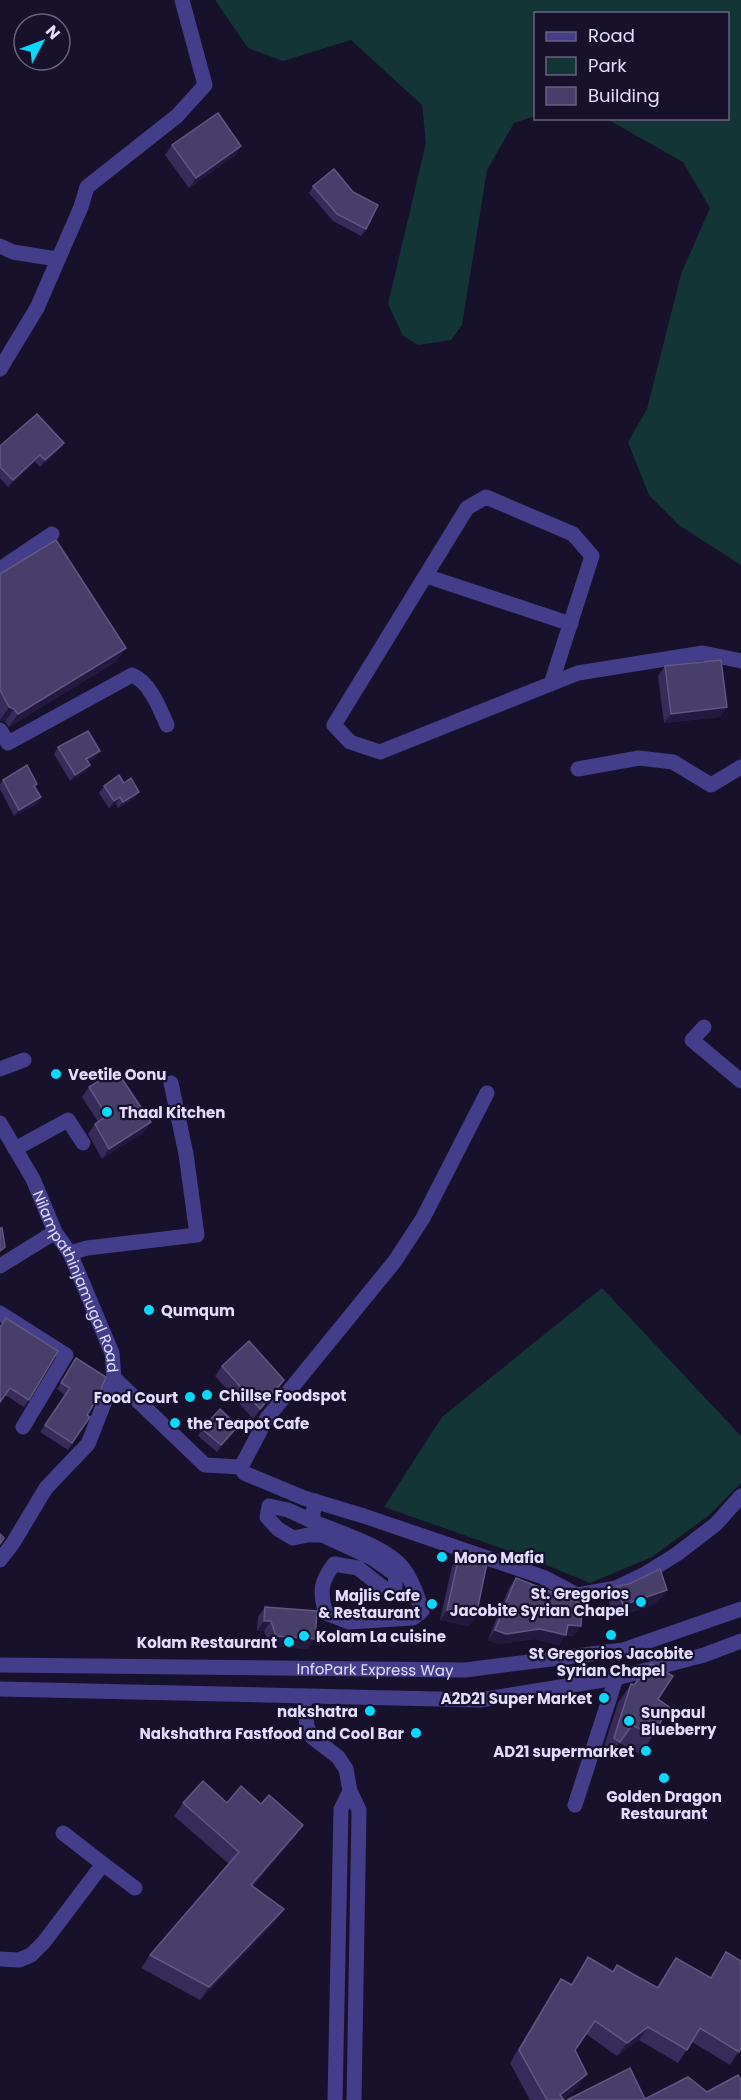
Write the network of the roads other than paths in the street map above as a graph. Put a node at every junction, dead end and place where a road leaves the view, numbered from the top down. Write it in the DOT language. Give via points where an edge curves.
graph roads {
  1 [pos="182,0"];
  2 [pos="0,246"];
  3 [pos="57,260"];
  4 [pos="0,369"];
  5 [pos="52,534"];
  6 [pos="0,568"];
  7 [pos="426,576"];
  8 [pos="571,624"];
  9 [pos="741,661"];
  10 [pos="551,684"];
  11 [pos="167,725"];
  12 [pos="0,730"];
  13 [pos="741,767"];
  14 [pos="578,769"];
  15 [pos="704,1027"];
  16 [pos="24,1060"];
  17 [pos="0,1068"];
  18 [pos="741,1081"];
  19 [pos="171,1083"];
  20 [pos="487,1093"];
  21 [pos="0,1123"];
  22 [pos="83,1143"];
  23 [pos="15,1149"];
  24 [pos="55,1232"];
  25 [pos="70,1253"];
  26 [pos="0,1266"];
  27 [pos="0,1313"];
  28 [pos="114,1378"];
  29 [pos="23,1427"];
  30 [pos="241,1467"];
  31 [pos="741,1496"];
  32 [pos="315,1501"];
  33 [pos="312,1521"];
  34 [pos="0,1560"];
  35 [pos="741,1609"];
  36 [pos="741,1641"];
  37 [pos="0,1665"];
  38 [pos="616,1678"];
  39 [pos="0,1689"];
  40 [pos="303,1696"];
  41 [pos="350,1791"];
  42 [pos="575,1805"];
  43 [pos="63,1833"];
  44 [pos="103,1864"];
  45 [pos="135,1888"];
  46 [pos="0,1959"];
  47 [pos="335,2100"];
  48 [pos="354,2100"];
  1 -- 3 [label="street" via="205,85 177,116 87,187"];
  2 -- 3 [label="street"];
  3 -- 4 [label="street" via="37,308"];
  5 -- 6 [label="street"];
  7 -- 8 [label="street"];
  7 -- 8 [label="street" via="467,508 486,497 573,534 592,556"];
  7 -- 10 [label="street" via="334,725 350,742 380,752"];
  8 -- 10 [label="street"];
  9 -- 10 [label="street" via="703,653 578,674"];
  11 -- 12 [label="street" via="139,677 132,675 8,743"];
  13 -- 14 [label="street" via="711,784 673,762 639,758"];
  15 -- 18 [label="street" via="692,1040"];
  16 -- 17 [label="street"];
  19 -- 25 [label="street" via="197,1235"];
  20 -- 30 [label="street" via="423,1218 395,1262 267,1418"];
  21 -- 23 [label="street, Nilampathinjamugal Road"];
  22 -- 23 [label="street" via="68,1120"];
  23 -- 24 [label="street, Nilampathinjamugal Road" via="33,1179"];
  24 -- 25 [label="street, Nilampathinjamugal Road"];
  24 -- 26 [label="street"];
  25 -- 28 [label="street, Nilampathinjamugal Road" via="112,1353"];
  27 -- 29 [label="street" via="66,1355"];
  28 -- 30 [label="street" via="205,1465"];
  28 -- 34 [label="street, Nilampathinjamugal Road" via="88,1444 46,1488"];
  30 -- 32 [label="street" via="243,1473"];
  31 -- 32 [label="street" via="716,1524 645,1574 615,1588 577,1595 543,1577"];
  32 -- 33 [label="street"];
  33 -- 33 [label="street" via="391,1557 403,1569 422,1611 413,1618 349,1622 327,1612 321,1596 326,1574 334,1564 358,1568 386,1590 395,1587 396,1575 372,1558 322,1535 293,1538 267,1517 269,1506"];
  35 -- 37 [label="street, InfoPark Express Way" via="623,1650 465,1670"];
  36 -- 38 [label="street, InfoPark Express Way"];
  38 -- 40 [label="street, InfoPark Express Way" via="480,1700"];
  38 -- 42 [label="street"];
  39 -- 40 [label="street, InfoPark Express Way"];
  40 -- 41 [label="street" via="312,1737 338,1757 346,1769"];
  41 -- 47 [label="street" via="341,1809"];
  41 -- 48 [label="street" via="360,1810"];
  43 -- 44 [label="street"];
  44 -- 45 [label="street"];
  44 -- 46 [label="street" via="31,1955 19,1960"];
}
